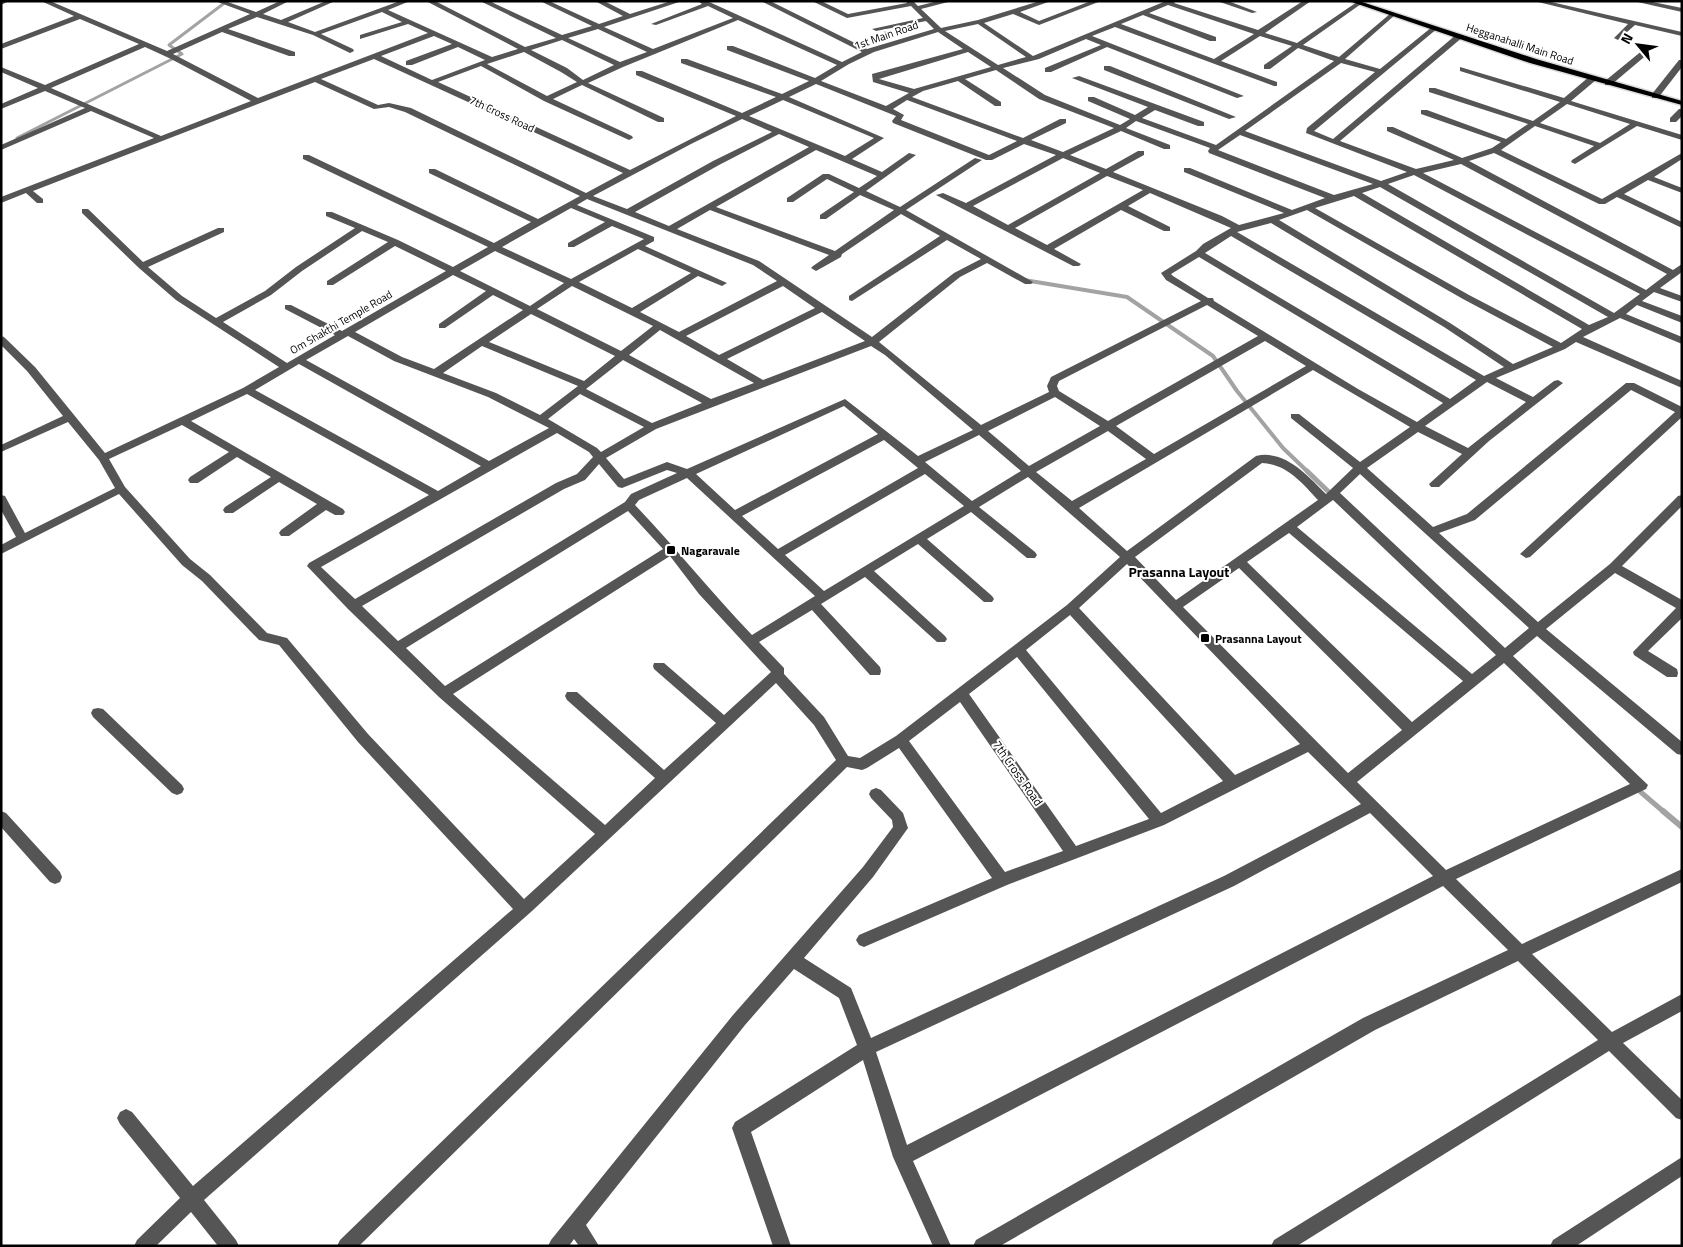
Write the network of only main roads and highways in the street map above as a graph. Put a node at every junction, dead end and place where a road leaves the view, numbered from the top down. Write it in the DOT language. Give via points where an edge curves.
graph roads {
  1 [pos="1355,2"];
  2 [pos="1682,103"];
  1 -- 2 [label="main road, Hegganahalli Main Road" via="1533,61"];
}
